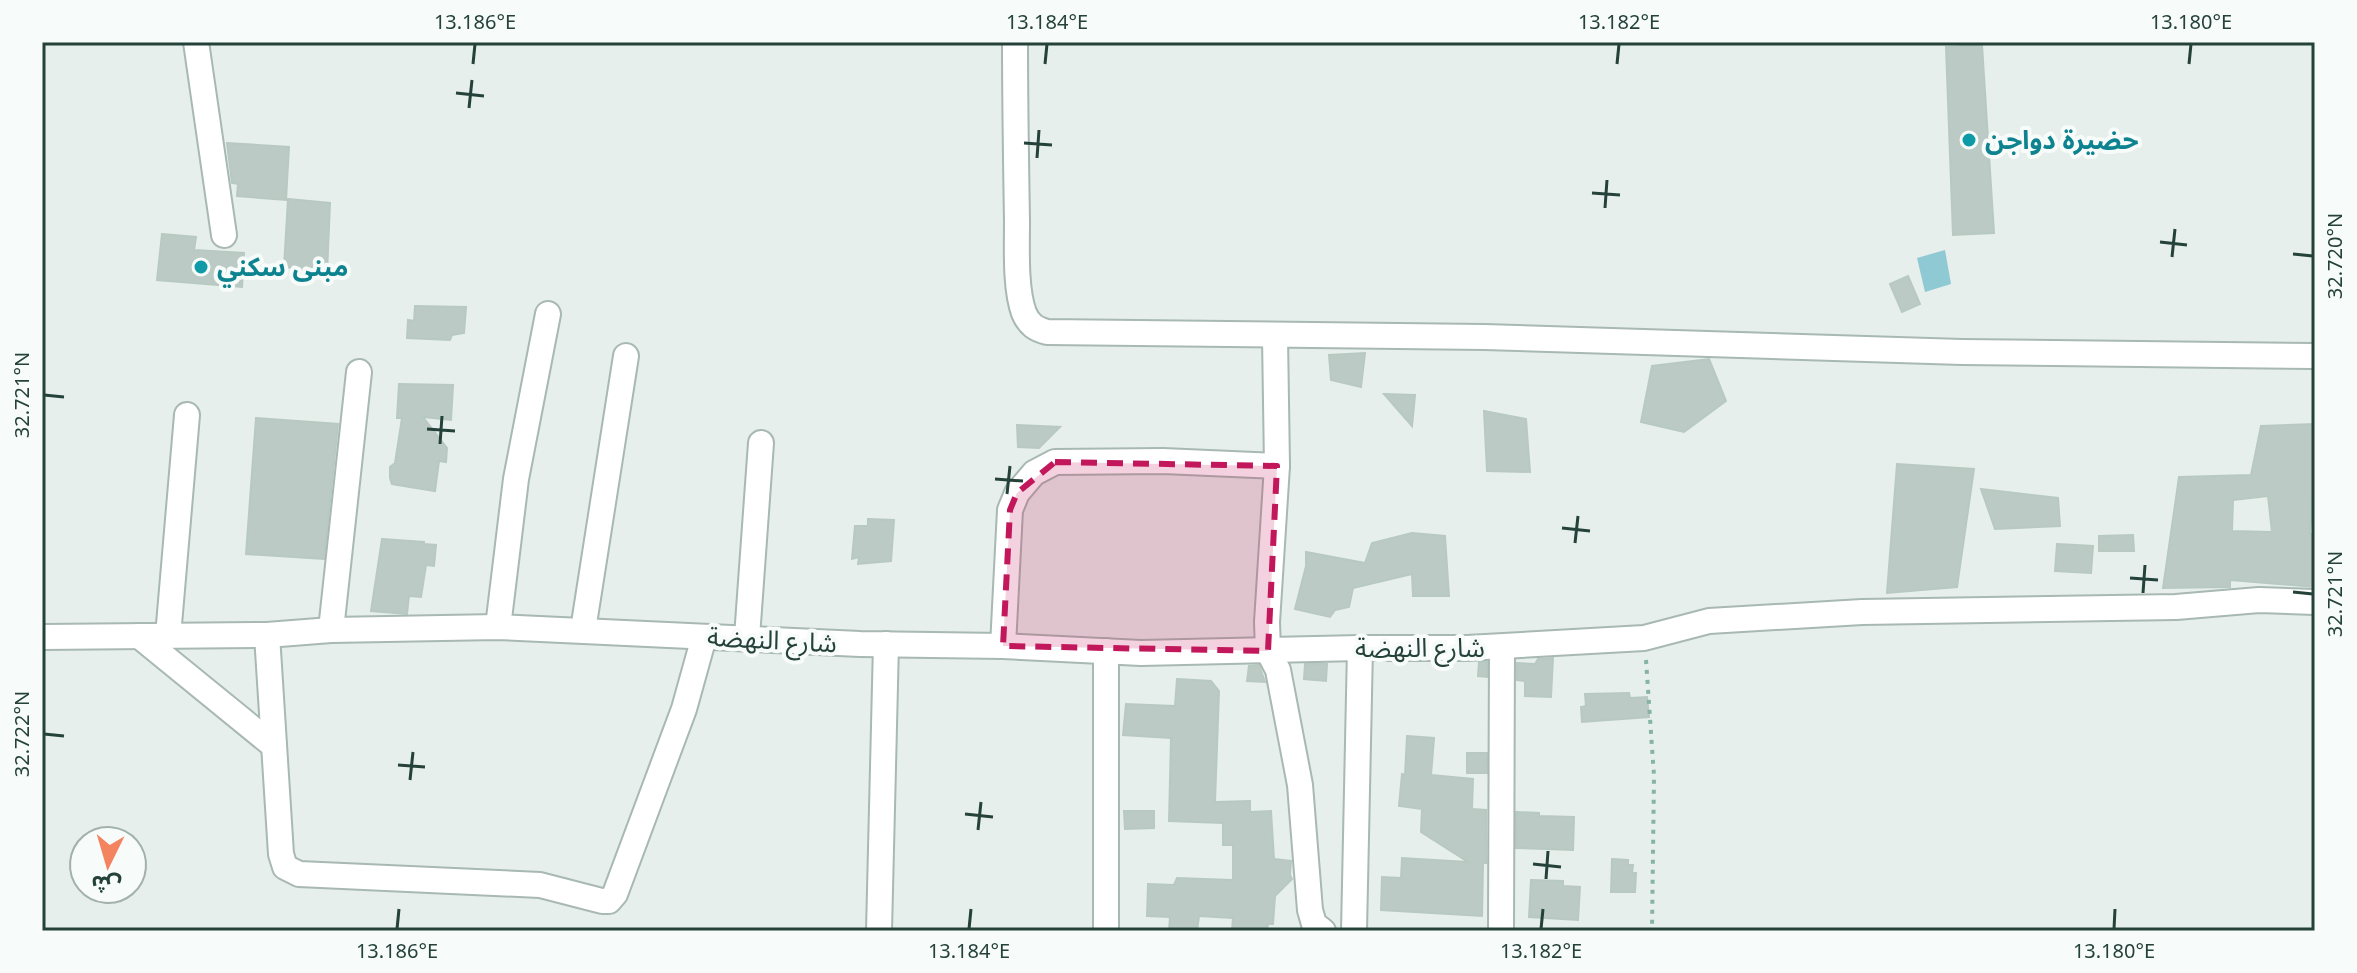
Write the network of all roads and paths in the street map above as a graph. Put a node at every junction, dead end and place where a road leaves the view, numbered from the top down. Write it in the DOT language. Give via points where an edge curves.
graph roads {
  1 [pos="196,42"];
  2 [pos="1015,42"];
  3 [pos="224,235"];
  4 [pos="548,314"];
  5 [pos="1275,337"];
  6 [pos="626,356"];
  7 [pos="2315,356"];
  8 [pos="359,372"];
  9 [pos="187,415"];
  10 [pos="761,443"];
  11 [pos="1277,466"];
  12 [pos="2315,602"];
  13 [pos="498,627"];
  14 [pos="331,630"];
  15 [pos="583,630"];
  16 [pos="267,635"];
  17 [pos="139,636"];
  18 [pos="168,636"];
  19 [pos="42,637"];
  20 [pos="704,637"];
  21 [pos="747,637"];
  22 [pos="1644,638"];
  23 [pos="886,644"];
  24 [pos="1003,646"];
  25 [pos="1502,647"];
  26 [pos="1360,648"];
  27 [pos="1106,651"];
  28 [pos="1268,651"];
  29 [pos="274,746"];
  30 [pos="1501,928"];
  31 [pos="879,931"];
  32 [pos="1106,931"];
  33 [pos="1323,931"];
  34 [pos="1354,931"];
  35 [pos="1652,931"];
  1 -- 3 [label="street"];
  2 -- 5 [label="street" via="1017,261 1029,323 1062,334"];
  4 -- 13 [label="street" via="516,479"];
  5 -- 7 [label="street"];
  5 -- 11 [label="street"];
  6 -- 15 [label="street"];
  8 -- 14 [label="street"];
  9 -- 18 [label="street"];
  10 -- 21 [label="street"];
  11 -- 24 [label="street" via="1055,462 1034,473 1010,510"];
  11 -- 28 [label="street"];
  12 -- 22 [label="street, شارع النهضة" via="1862,612 1709,621"];
  13 -- 14 [label="street, شارع النهضة"];
  13 -- 15 [label="street, شارع النهضة"];
  14 -- 16 [label="street, شارع النهضة"];
  15 -- 20 [label="street, شارع النهضة"];
  16 -- 18 [label="street, شارع النهضة"];
  16 -- 29 [label="street"];
  17 -- 18 [label="street, شارع النهضة"];
  17 -- 19 [label="street, شارع النهضة"];
  17 -- 29 [label="street"];
  20 -- 21 [label="street, شارع النهضة"];
  20 -- 29 [label="street" via="684,709 609,901 540,885 299,874 285,867 281,854"];
  21 -- 23 [label="street, شارع النهضة"];
  22 -- 25 [label="street, شارع النهضة"];
  22 -- 35 [label="path" via="1654,776"];
  23 -- 24 [label="street, شارع النهضة"];
  23 -- 31 [label="street"];
  24 -- 27 [label="street, شارع النهضة"];
  25 -- 26 [label="street, شارع النهضة"];
  25 -- 30 [label="street"];
  26 -- 28 [label="street, شارع النهضة"];
  26 -- 34 [label="street"];
  27 -- 28 [label="street, شارع النهضة"];
  27 -- 32 [label="street"];
  28 -- 33 [label="street" via="1278,670 1300,785 1310,910"];
}
